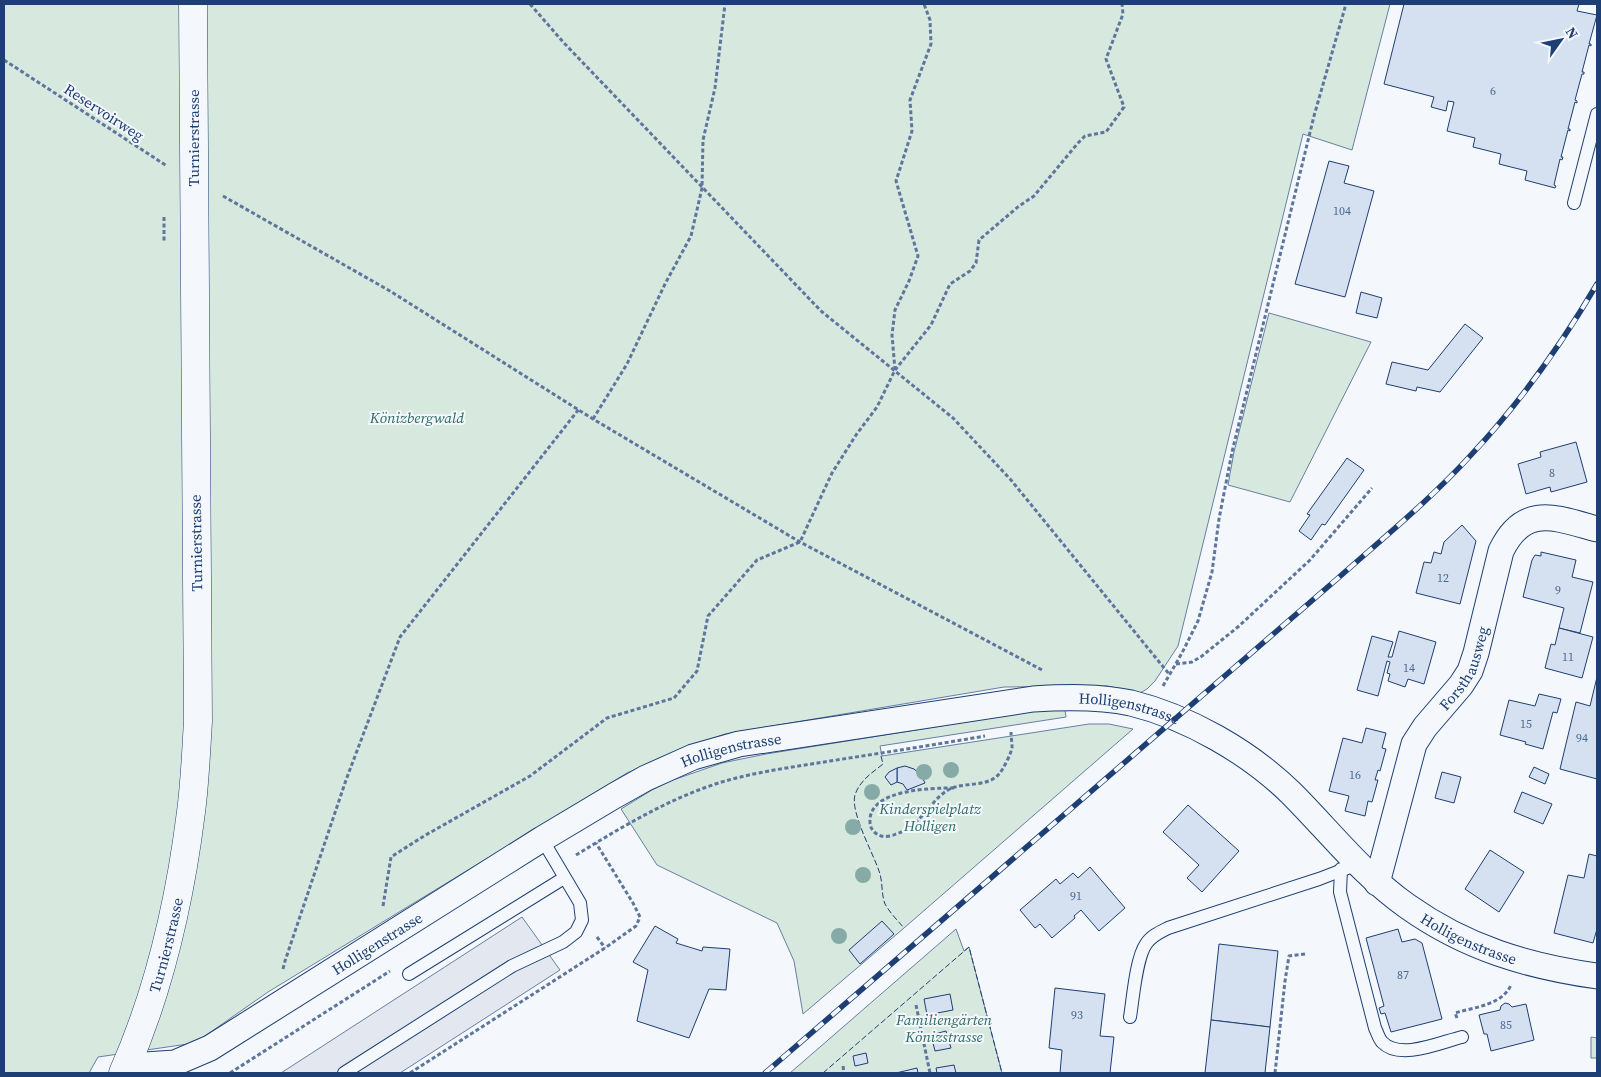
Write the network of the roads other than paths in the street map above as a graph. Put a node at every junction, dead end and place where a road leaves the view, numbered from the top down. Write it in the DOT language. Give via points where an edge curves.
graph roads {
  1 [pos="193,4"];
  2 [pos="1597,114"];
  3 [pos="1574,203"];
  4 [pos="1597,529"];
  5 [pos="542,839"];
  6 [pos="1350,867"];
  7 [pos="564,878"];
  8 [pos="1377,883"];
  9 [pos="409,974"];
  10 [pos="1597,976"];
  11 [pos="1130,1017"];
  12 [pos="1462,1037"];
  13 [pos="126,1067"];
  14 [pos="344,1073"];
  1 -- 13 [label="main road, Turnierstrasse" via="198,721 189,826 177,900 154,990"];
  2 -- 3 [label="lane"];
  4 -- 8 [label="street, Forsthausweg" via="1542,517 1517,528 1506,541 1470,671 1414,744"];
  5 -- 6 [label="street, Holligenstrasse" via="646,778 717,750 1004,703 1075,697 1130,703 1151,709 1176,718 1243,753 1290,792"];
  5 -- 7 [label="lane"];
  5 -- 13 [label="street, Holligenstrasse" via="210,1048 175,1064"];
  6 -- 8 [label="street, Holligenstrasse"];
  6 -- 11 [label="lane" via="1156,934 1146,943 1140,956"];
  6 -- 12 [label="lane" via="1340,892 1375,1028 1382,1043 1397,1051 1416,1050"];
  7 -- 9 [label="lane"];
  7 -- 14 [label="lane" via="580,903 582,920 576,932 563,942 512,966"];
  8 -- 10 [label="street, Holligenstrasse" via="1408,907 1465,940 1504,956 1544,967"];
}
